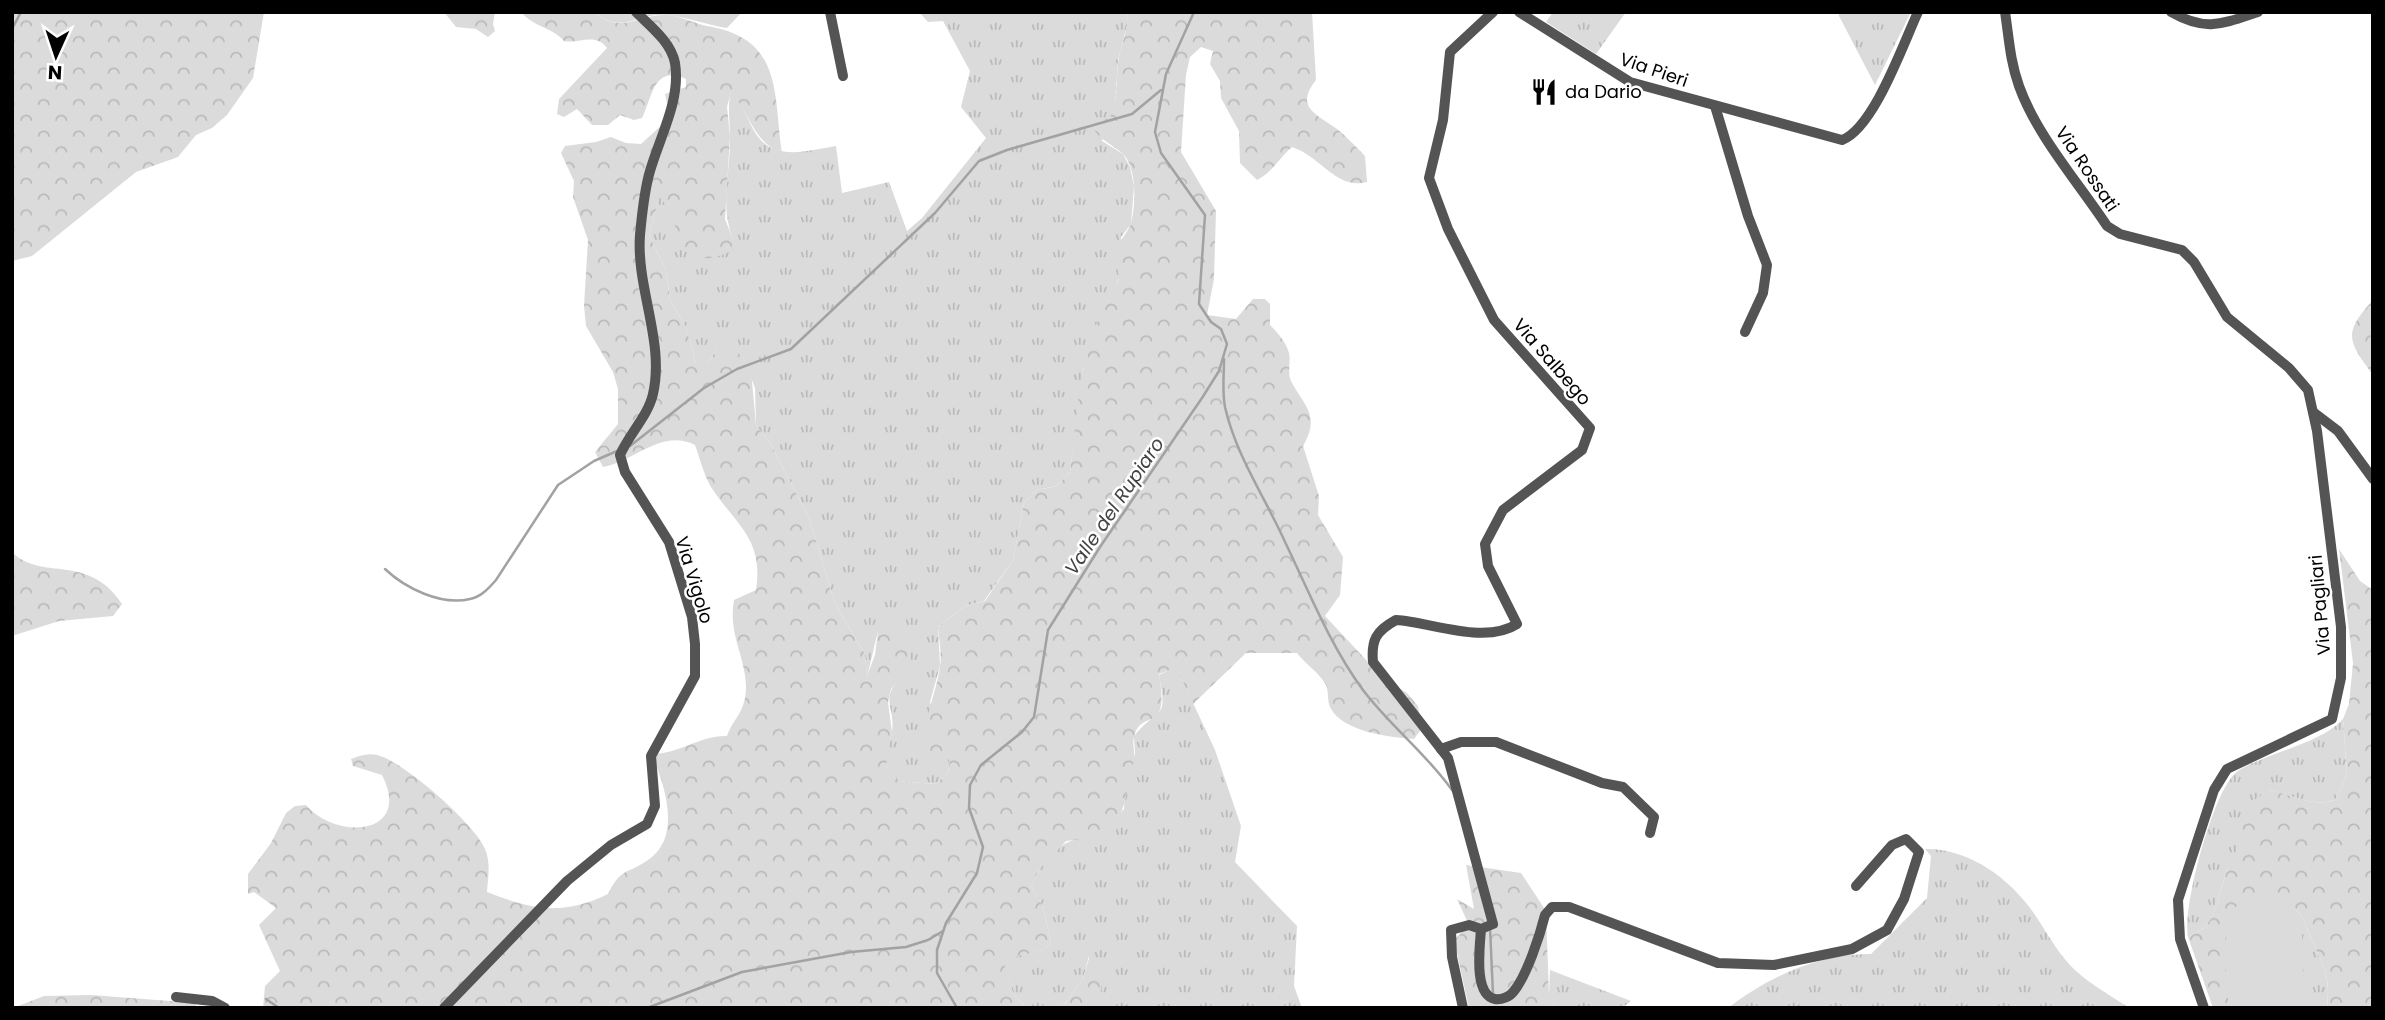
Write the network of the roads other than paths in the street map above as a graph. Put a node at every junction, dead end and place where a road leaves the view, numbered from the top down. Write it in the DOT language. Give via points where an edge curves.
graph roads {
  1 [pos="636,12"];
  2 [pos="831,12"];
  3 [pos="1493,12"];
  4 [pos="1519,12"];
  5 [pos="1540,12"];
  6 [pos="1918,12"];
  7 [pos="2005,12"];
  8 [pos="2171,12"];
  9 [pos="2258,12"];
  10 [pos="1533,22"];
  11 [pos="843,76"];
  12 [pos="1715,106"];
  13 [pos="1745,332"];
  14 [pos="2312,412"];
  15 [pos="2373,479"];
  16 [pos="1441,749"];
  17 [pos="1650,834"];
  18 [pos="1856,886"];
  19 [pos="1482,929"];
  20 [pos="176,998"];
  21 [pos="225,1008"];
  22 [pos="444,1008"];
  23 [pos="1462,1008"];
  24 [pos="2204,1008"];
  1 -- 22 [label="street, Via Vigolo" via="670,49 675,86 650,172 640,238 654,345 654,386 642,419 620,455 625,472 669,542 692,617 695,676 651,756 655,806 648,824 611,845 567,881"];
  2 -- 11 [label="street"];
  3 -- 16 [label="street, Via Salbego" via="1450,52 1443,120 1429,178 1448,229 1494,320 1590,428 1582,450 1503,510 1485,544 1488,566 1517,624 1482,632 1396,620 1374,637 1373,662"];
  4 -- 10 [label="street, Via Pieri"];
  5 -- 10 [label="street"];
  6 -- 12 [label="street, Via Pieri" via="1868,117 1854,135 1842,140 1816,135"];
  7 -- 14 [label="street, Via Rossati" via="2009,53 2020,88 2107,226 2120,234 2182,250 2227,317 2289,368 2308,390"];
  8 -- 9 [label="street" via="2203,26"];
  10 -- 12 [label="street, Via Pieri" via="1630,82"];
  12 -- 13 [label="street" via="1767,265 1763,293"];
  14 -- 15 [label="street" via="2337,431"];
  14 -- 24 [label="street, Via Pagliari" via="2342,626 2339,700 2332,719 2227,769 2214,790 2178,900 2180,939"];
  16 -- 17 [label="street" via="1461,742 1496,742 1623,787 1654,817"];
  16 -- 19 [label="street, Via Salbego" via="1466,814 1493,924"];
  18 -- 19 [label="street" via="1892,845 1906,839 1919,852 1904,900 1887,930 1853,949 1774,965 1718,963 1569,907 1552,906 1514,992 1496,999 1483,991 1479,966"];
  19 -- 23 [label="street, Via Salbego" via="1469,925 1451,930"];
  20 -- 21 [label="street" via="212,1001"];
}
